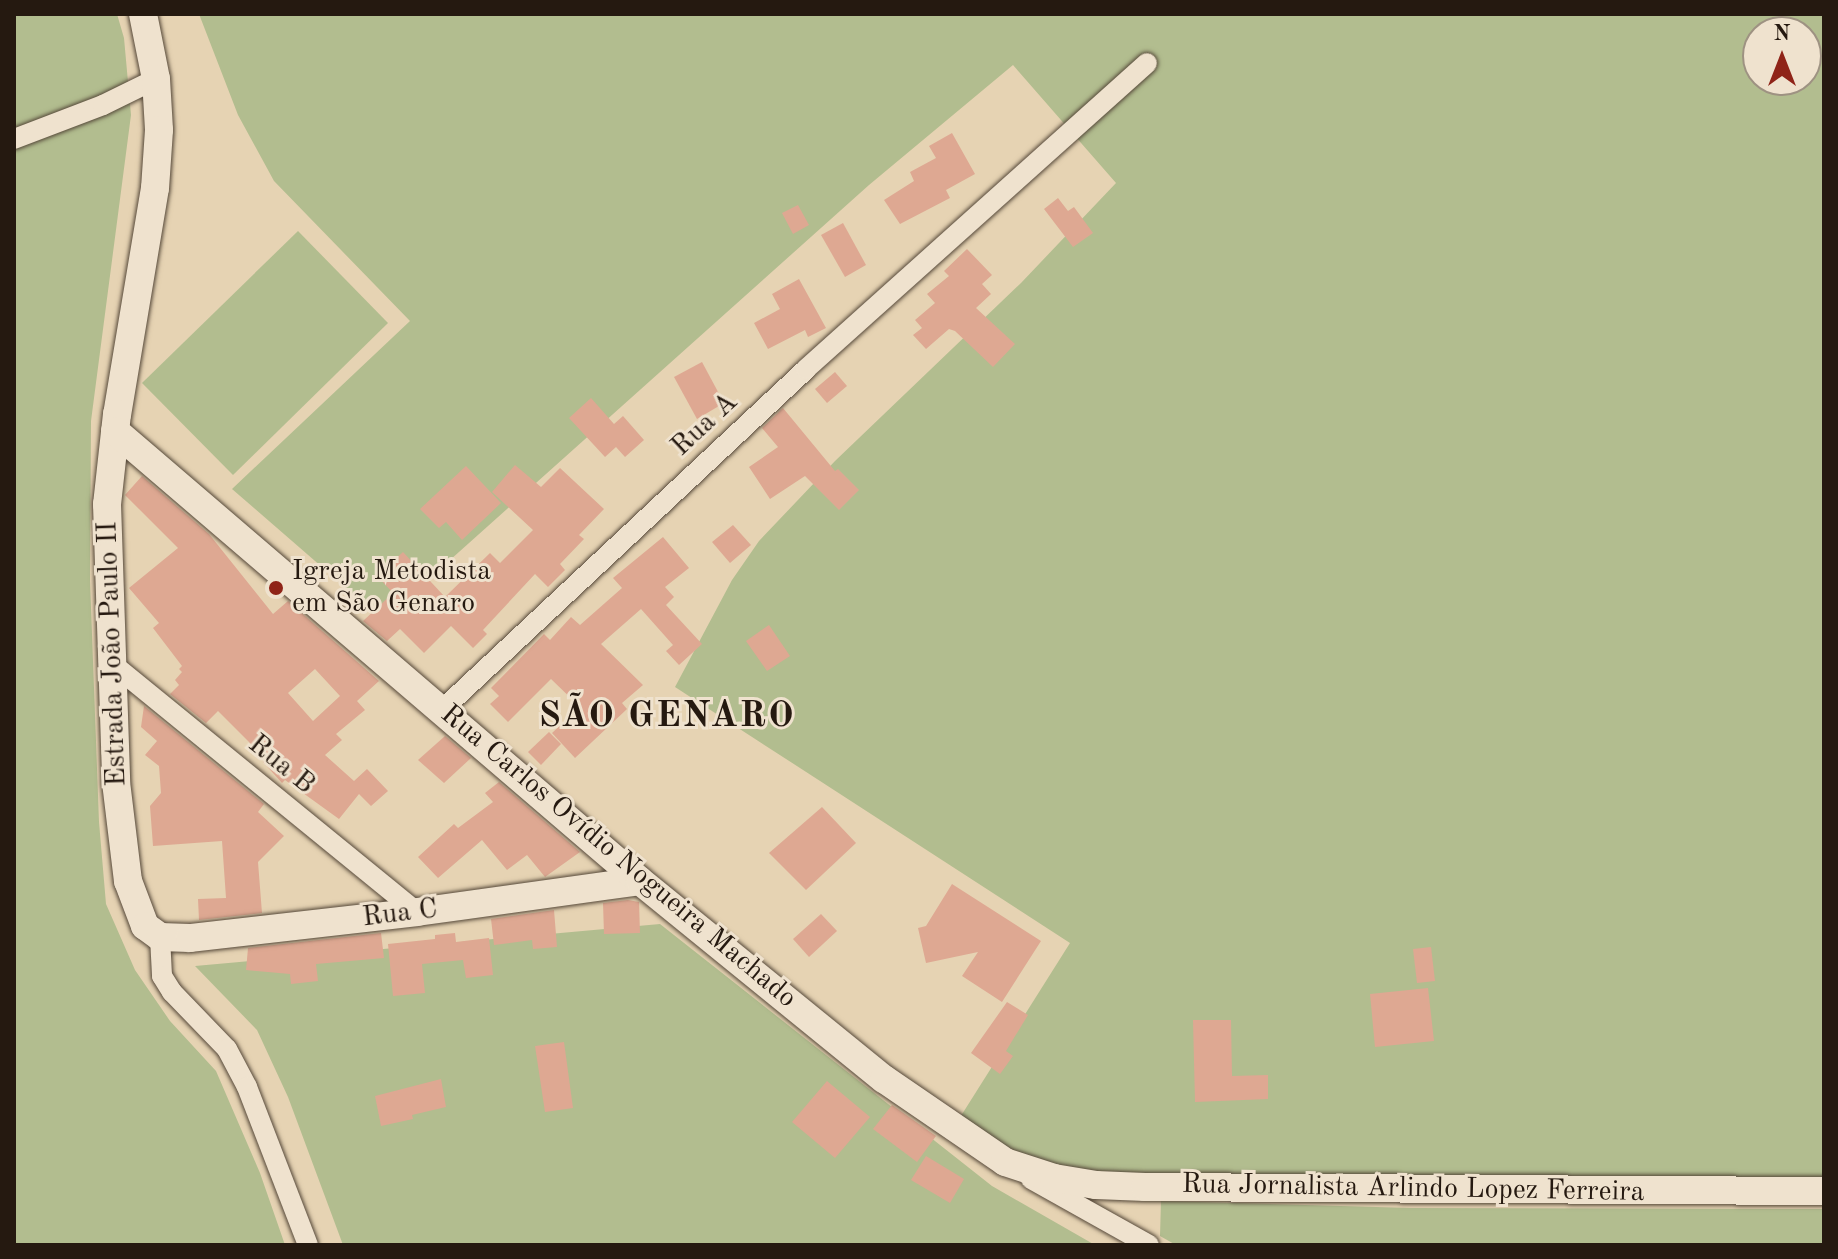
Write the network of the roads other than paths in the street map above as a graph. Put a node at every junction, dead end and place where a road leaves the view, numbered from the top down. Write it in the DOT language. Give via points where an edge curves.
graph roads {
  1 [pos="143,14"];
  2 [pos="1147,63"];
  3 [pos="156,79"];
  4 [pos="14,139"];
  5 [pos="115,431"];
  6 [pos="109,661"];
  7 [pos="443,709"];
  8 [pos="640,881"];
  9 [pos="417,912"];
  10 [pos="160,937"];
  11 [pos="1005,1162"];
  12 [pos="1824,1191"];
  13 [pos="308,1245"];
  14 [pos="1149,1245"];
  1 -- 3 [label="street, Estrada João Paulo II"];
  2 -- 7 [label="street, Rua A" via="806,369"];
  3 -- 4 [label="street"];
  3 -- 5 [label="street, Estrada João Paulo II" via="155,188"];
  5 -- 6 [label="street, Estrada João Paulo II" via="107,504"];
  5 -- 7 [label="street, Rua Carlos Ovídio Nogueira Machado"];
  6 -- 9 [label="street, Rua B"];
  6 -- 10 [label="street, Estrada João Paulo II" via="128,881 145,926"];
  7 -- 8 [label="street, Rua Carlos Ovídio Nogueira Machado"];
  8 -- 9 [label="street, Rua C"];
  8 -- 11 [label="street, Rua Carlos Ovídio Nogueira Machado" via="884,1079"];
  9 -- 10 [label="street, Rua C"];
  10 -- 13 [label="street" via="162,976 227,1049"];
  11 -- 12 [label="street, Rua Jornalista Arlindo Lopez Ferreira" via="1054,1178 1121,1186"];
  11 -- 14 [label="street, Rua Carlos Ovídio Nogueira Machado"];
}
